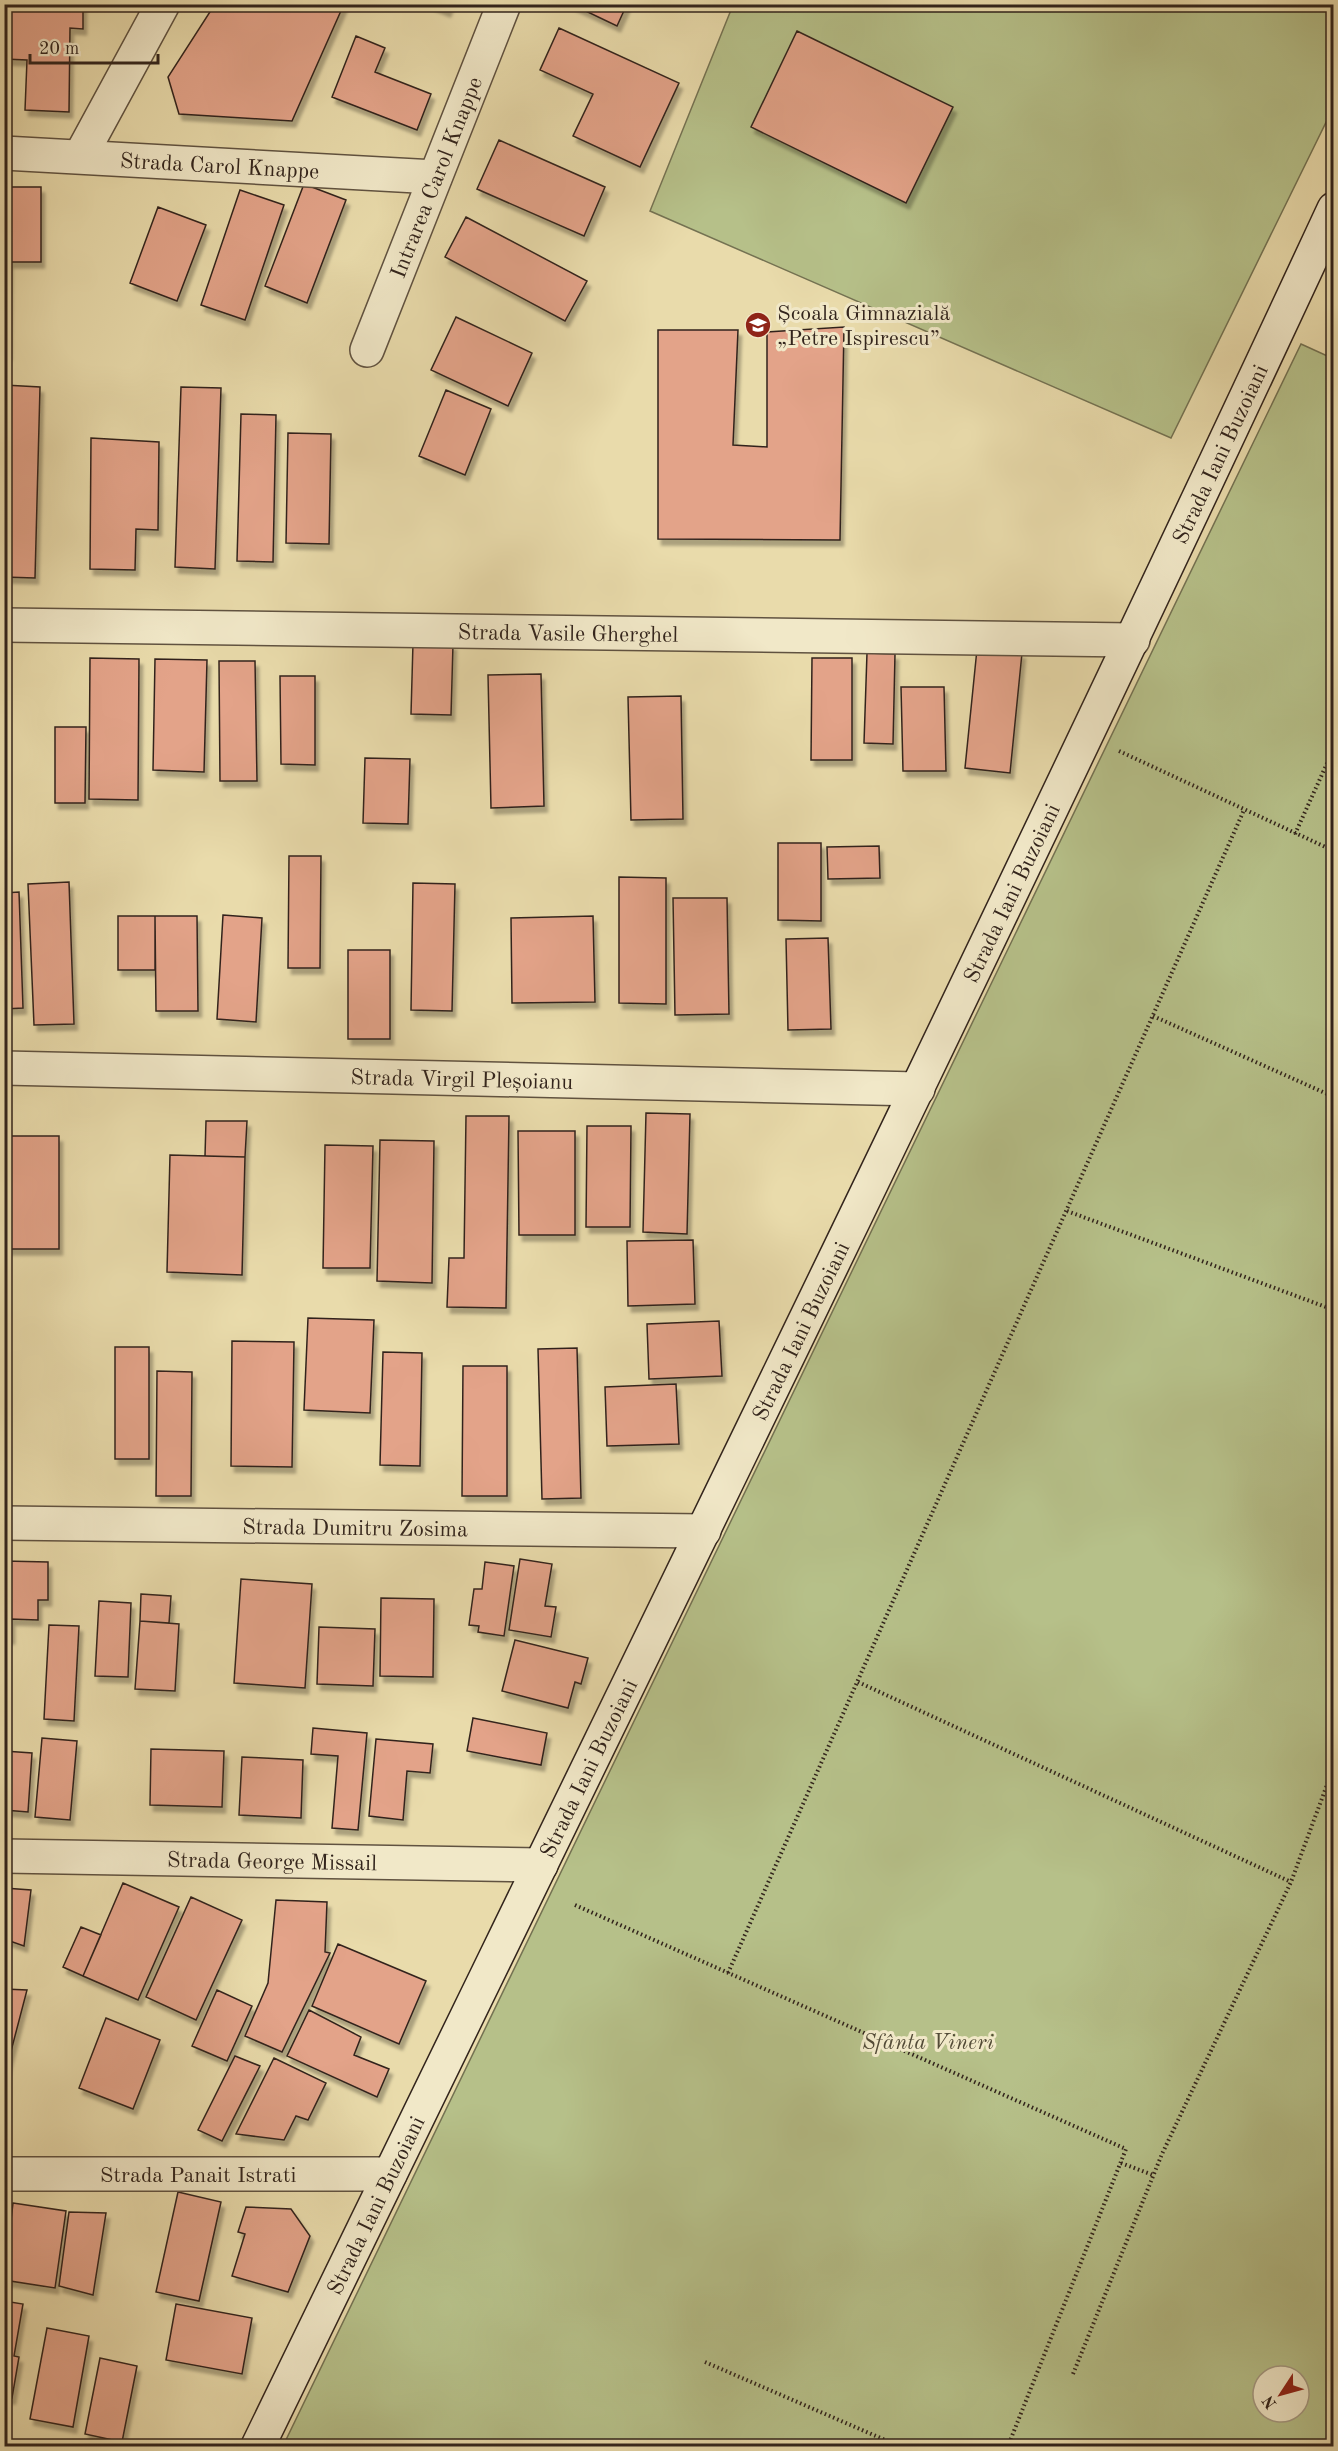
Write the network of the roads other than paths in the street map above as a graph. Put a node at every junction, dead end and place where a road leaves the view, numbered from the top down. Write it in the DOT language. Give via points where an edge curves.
graph roads {
  1 [pos="163,4"];
  2 [pos="504,4"];
  3 [pos="4,153"];
  4 [pos="81,156"];
  5 [pos="435,177"];
  6 [pos="1334,209"];
  7 [pos="367,350"];
  8 [pos="4,625"];
  9 [pos="1133,640"];
  10 [pos="4,1068"];
  11 [pos="918,1089"];
  12 [pos="4,1523"];
  13 [pos="704,1531"];
  14 [pos="4,1856"];
  15 [pos="541,1865"];
  16 [pos="4,2174"];
  17 [pos="390,2174"];
  18 [pos="258,2446"];
  1 -- 4 [label="street"];
  2 -- 5 [label="street, Intrarea Carol Knappe"];
  3 -- 4 [label="street, Strada Carol Knappe"];
  4 -- 5 [label="street, Strada Carol Knappe"];
  5 -- 7 [label="street, Intrarea Carol Knappe"];
  6 -- 9 [label="street, Strada Iani Buzoiani"];
  8 -- 9 [label="street, Strada Vasile Gherghel"];
  9 -- 11 [label="street, Strada Iani Buzoiani"];
  10 -- 11 [label="street, Strada Virgil Pleșoianu"];
  11 -- 13 [label="street, Strada Iani Buzoiani"];
  12 -- 13 [label="street, Strada Dumitru Zosima"];
  13 -- 15 [label="street, Strada Iani Buzoiani"];
  14 -- 15 [label="street, Strada George Missail"];
  15 -- 17 [label="street, Strada Iani Buzoiani"];
  16 -- 17 [label="street, Strada Panait Istrati"];
  17 -- 18 [label="street, Strada Iani Buzoiani"];
}
